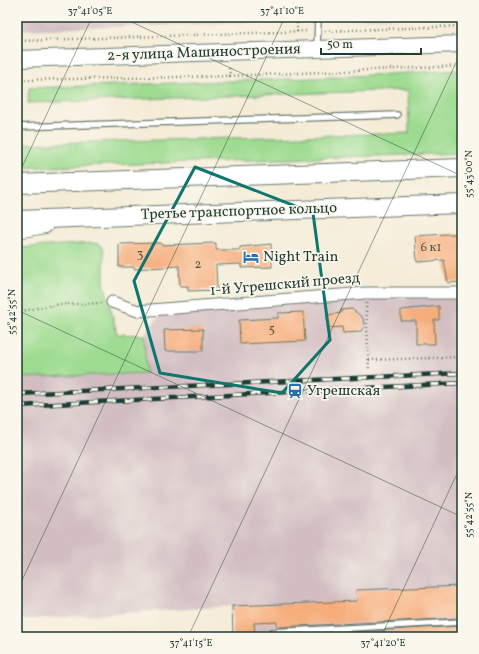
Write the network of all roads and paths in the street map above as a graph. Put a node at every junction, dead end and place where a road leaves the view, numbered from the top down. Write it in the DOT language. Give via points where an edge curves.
graph roads {
  1 [pos="297,17"];
  2 [pos="318,17"];
  3 [pos="462,26"];
  4 [pos="318,31"];
  5 [pos="297,32"];
  6 [pos="17,41"];
  7 [pos="462,44"];
  8 [pos="317,49"];
  9 [pos="17,59"];
  10 [pos="462,66"];
  11 [pos="17,80"];
  12 [pos="397,115"];
  13 [pos="17,127"];
  14 [pos="462,168"];
  15 [pos="17,183"];
  16 [pos="462,204"];
  17 [pos="104,216"];
  18 [pos="17,220"];
  19 [pos="17,230"];
  20 [pos="462,293"];
  21 [pos="112,302"];
  22 [pos="366,309"];
  23 [pos="17,312"];
  24 [pos="462,357"];
  25 [pos="369,360"];
  26 [pos="369,371"];
  27 [pos="462,622"];
  28 [pos="273,637"];
  1 -- 5 [label="path"];
  2 -- 4 [label="lane"];
  3 -- 4 [label="path"];
  4 -- 5 [label="path"];
  4 -- 8 [label="lane"];
  5 -- 6 [label="path"];
  7 -- 8 [label="main road, 2-я улица Машиностроения"];
  8 -- 9 [label="main road, 2-я улица Машиностроения"];
  10 -- 11 [label="path"];
  12 -- 13 [label="lane"];
  14 -- 15 [label="main road"];
  16 -- 17 [label="main road, Третье транспортное кольцо"];
  17 -- 18 [label="main road, Третье транспортное кольцо"];
  17 -- 19 [label="main road"];
  20 -- 21 [label="street, 1-й Угрешский проезд" via="365,293 138,311"];
  21 -- 23 [label="path" via="54,305"];
  22 -- 25 [label="path"];
  24 -- 25 [label="path"];
  25 -- 26 [label="path"];
  27 -- 28 [label="lane" via="272,632"];
}
